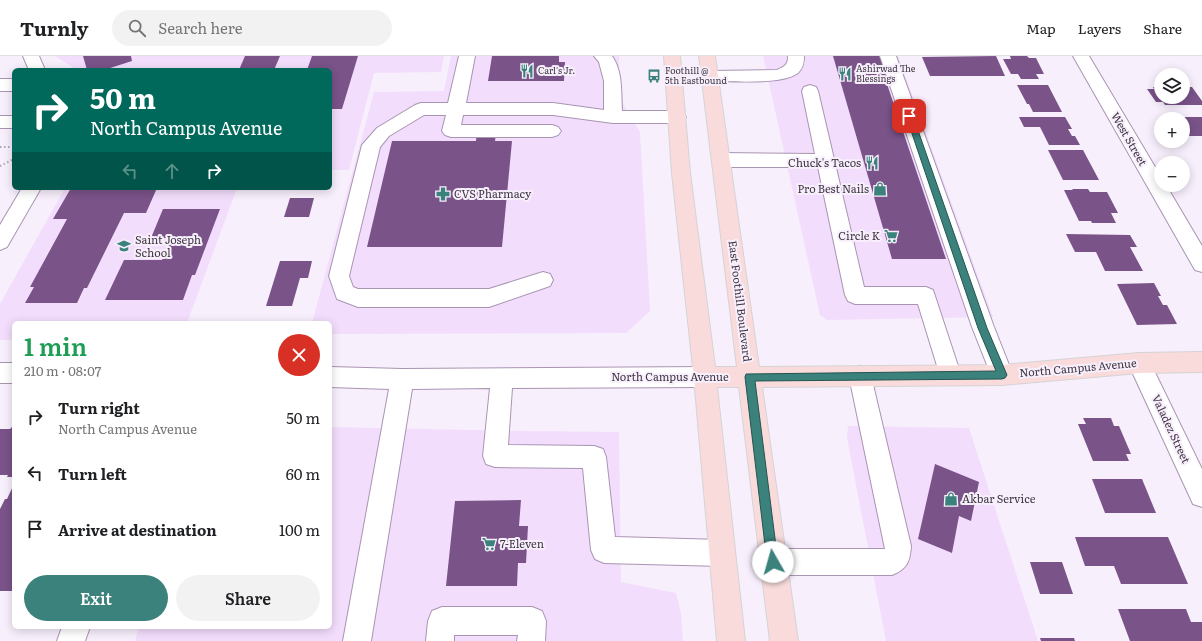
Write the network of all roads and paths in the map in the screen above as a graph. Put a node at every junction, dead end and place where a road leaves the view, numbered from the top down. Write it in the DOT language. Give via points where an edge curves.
graph roads {
  1 [pos="31,56"];
  2 [pos="467,56"];
  3 [pos="602,56"];
  4 [pos="672,56"];
  5 [pos="708,56"];
  6 [pos="796,56"];
  7 [pos="888,56"];
  8 [pos="1081,56"];
  9 [pos="36,68"];
  10 [pos="710,76"];
  11 [pos="0,85"];
  12 [pos="12,85"];
  13 [pos="810,91"];
  14 [pos="455,109"];
  15 [pos="613,117"];
  16 [pos="677,117"];
  17 [pos="0,122"];
  18 [pos="12,122"];
  19 [pos="552,131"];
  20 [pos="0,147"];
  21 [pos="12,147"];
  22 [pos="12,160"];
  23 [pos="722,160"];
  24 [pos="826,161"];
  25 [pos="0,166"];
  26 [pos="31,190"];
  27 [pos="0,242"];
  28 [pos="1202,264"];
  29 [pos="543,280"];
  30 [pos="1202,362"];
  31 [pos="1139,363"];
  32 [pos="0,373"];
  33 [pos="12,373"];
  34 [pos="950,375"];
  35 [pos="1002,375"];
  36 [pos="705,376"];
  37 [pos="860,376"];
  38 [pos="332,377"];
  39 [pos="750,377"];
  40 [pos="502,378"];
  41 [pos="402,379"];
  42 [pos="1202,495"];
  43 [pos="722,553"];
  44 [pos="773,562"];
  45 [pos="75,629"];
  46 [pos="71,641"];
  47 [pos="357,641"];
  48 [pos="440,641"];
  49 [pos="531,641"];
  50 [pos="731,641"];
  51 [pos="784,641"];
  1 -- 9 [label="street"];
  2 -- 14 [label="street"];
  3 -- 15 [label="street" via="607,60 612,81"];
  4 -- 16 [label="main road"];
  5 -- 10 [label="main road, East Foothill Boulevard"];
  6 -- 10 [label="street" via="796,64 792,69 779,75"];
  7 -- 35 [label="street" via="983,328"];
  8 -- 28 [label="street, West Street"];
  10 -- 23 [label="main road, East Foothill Boulevard"];
  11 -- 12 [label="street"];
  13 -- 24 [label="street"];
  14 -- 15 [label="street" via="553,110"];
  14 -- 19 [label="street" via="451,131"];
  14 -- 29 [label="street" via="421,109 383,132 371,145 339,276 344,293 358,298 489,298"];
  15 -- 16 [label="street"];
  16 -- 36 [label="main road"];
  17 -- 18 [label="street"];
  20 -- 21 [label="path"];
  22 -- 25 [label="path"];
  23 -- 24 [label="street"];
  23 -- 39 [label="main road, East Foothill Boulevard"];
  24 -- 34 [label="street" via="855,295 926,296"];
  26 -- 27 [label="street"];
  30 -- 31 [label="main road, North Campus Avenue"];
  31 -- 35 [label="main road, North Campus Avenue"];
  31 -- 42 [label="street, Valadez Street"];
  32 -- 33 [label="street"];
  34 -- 35 [label="main road, North Campus Avenue"];
  34 -- 37 [label="main road, North Campus Avenue"];
  36 -- 39 [label="main road, North Campus Avenue"];
  36 -- 40 [label="street, North Campus Avenue"];
  36 -- 43 [label="main road"];
  37 -- 39 [label="main road, North Campus Avenue"];
  37 -- 44 [label="street" via="898,546 898,556 892,562"];
  38 -- 41 [label="street, North Campus Avenue"];
  39 -- 44 [label="main road, East Foothill Boulevard"];
  40 -- 41 [label="street, North Campus Avenue"];
  40 -- 43 [label="street" via="495,456 594,457 604,550"];
  41 -- 47 [label="street"];
  43 -- 50 [label="main road"];
  44 -- 51 [label="main road, East Foothill Boulevard"];
  45 -- 46 [label="street"];
  48 -- 49 [label="street" via="442,621 532,621"];
}
